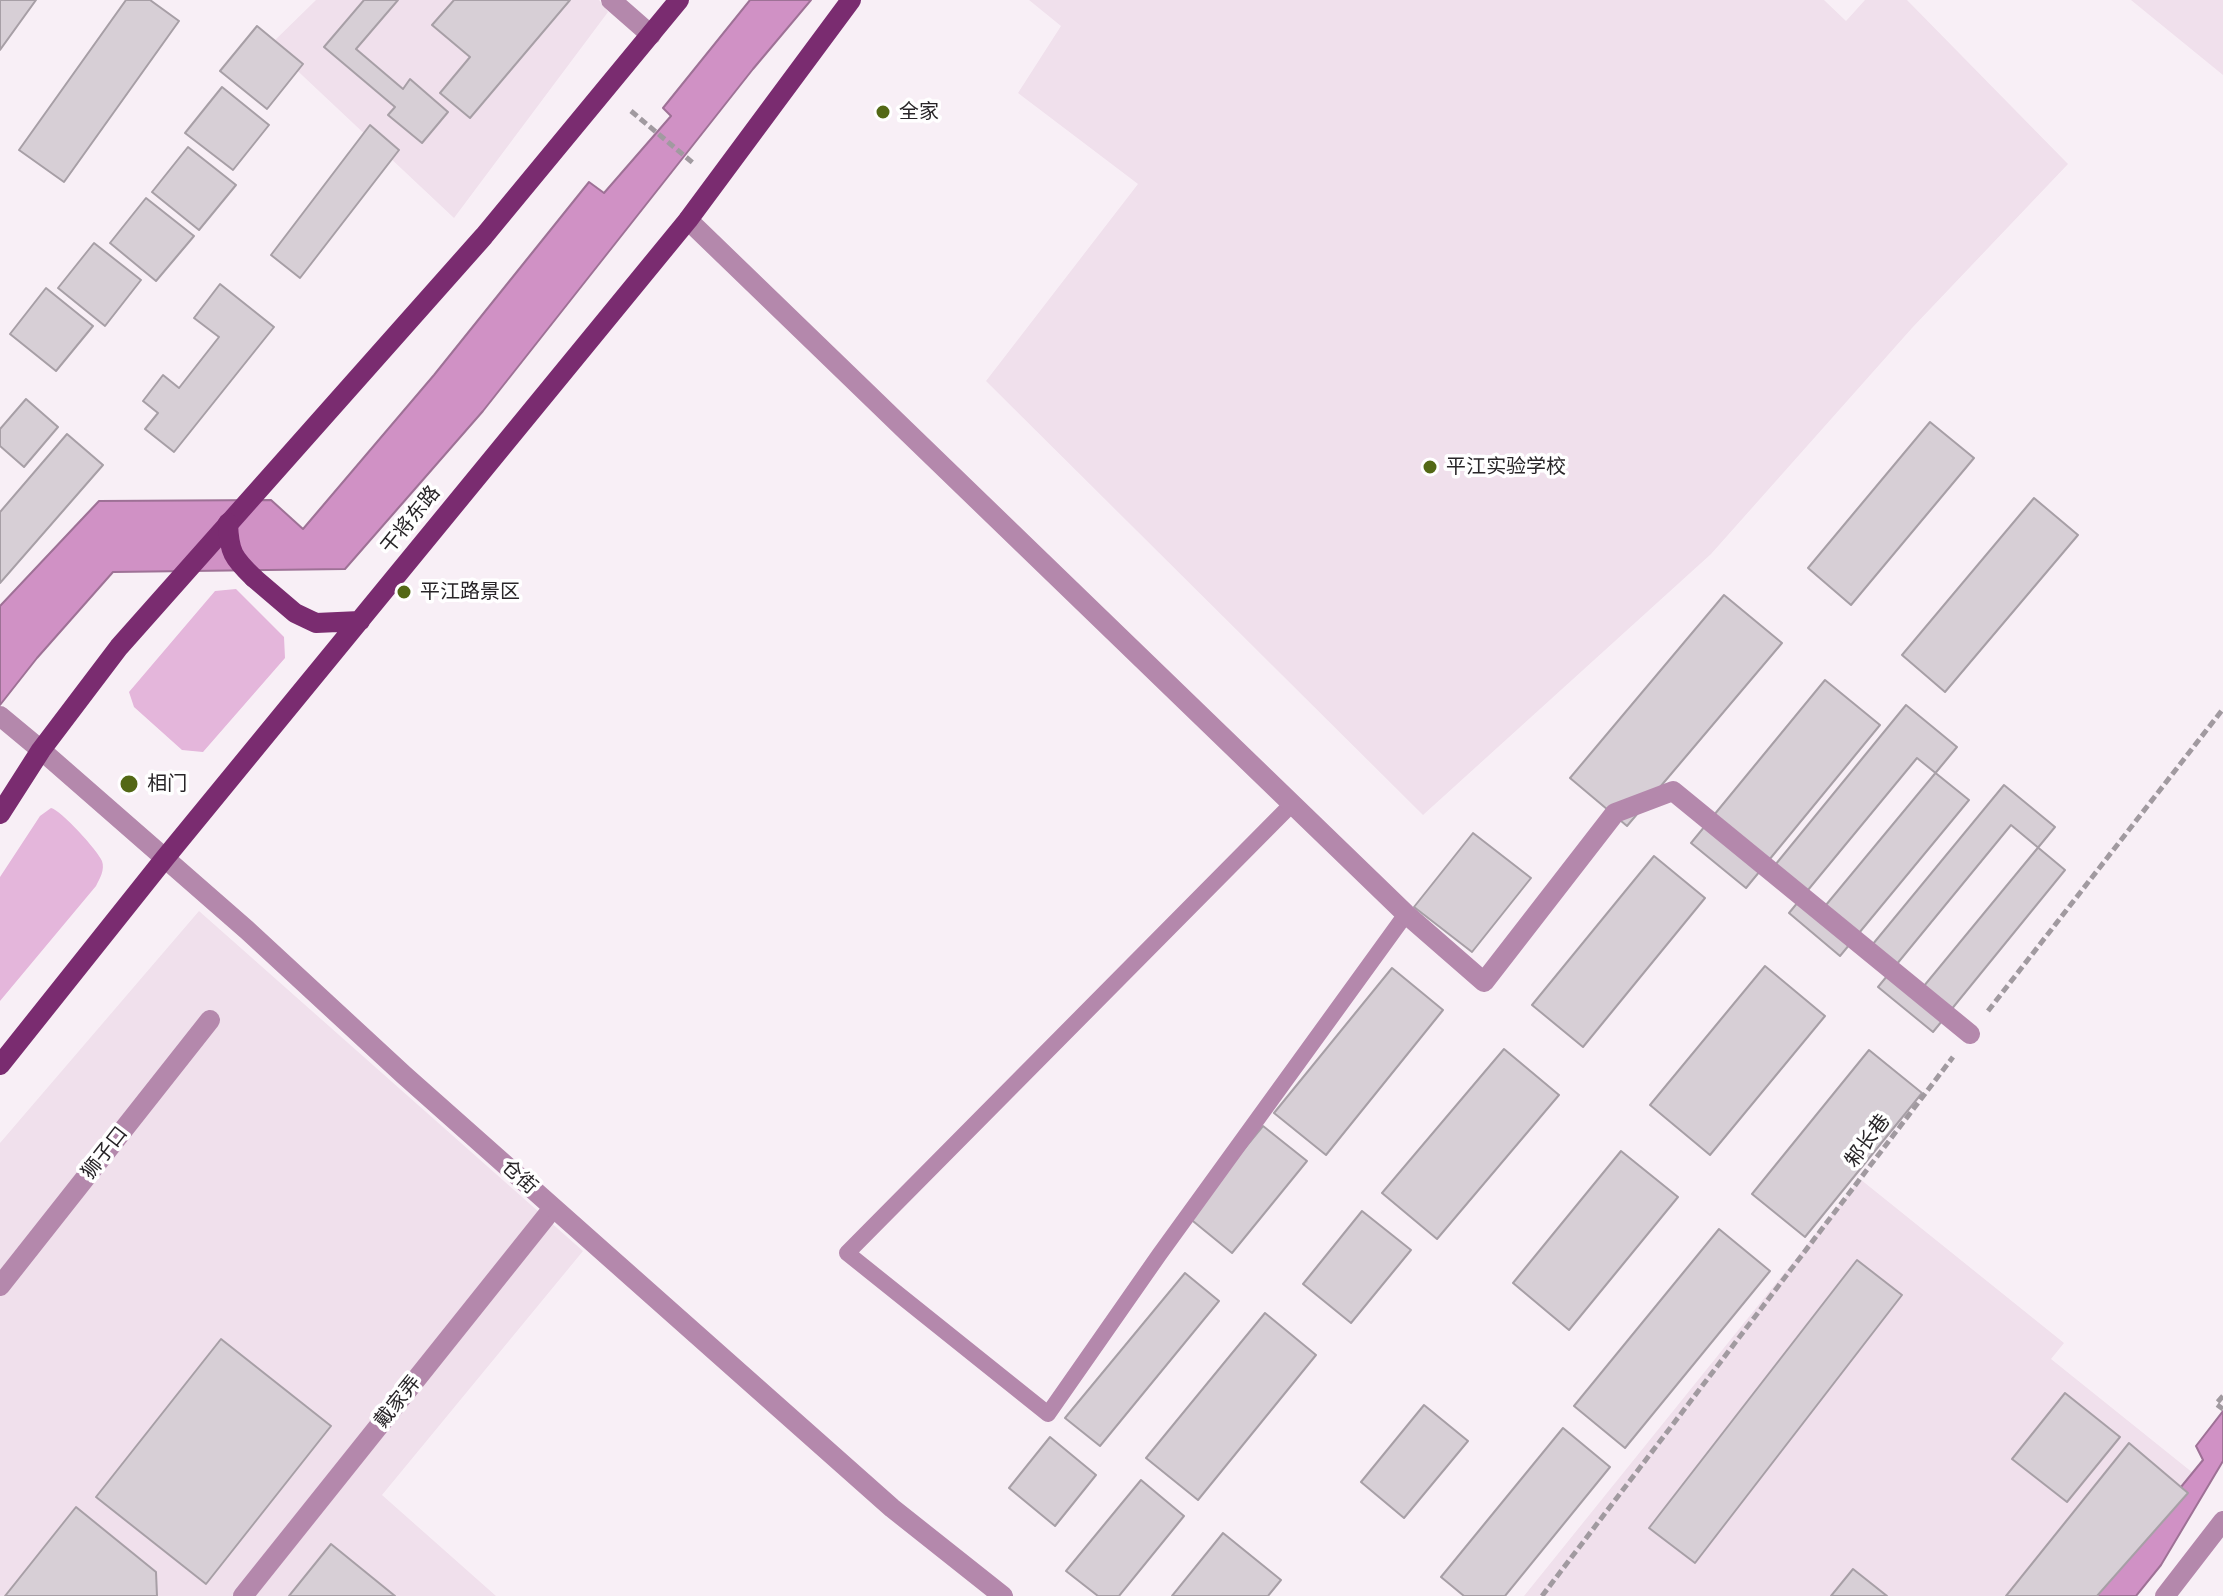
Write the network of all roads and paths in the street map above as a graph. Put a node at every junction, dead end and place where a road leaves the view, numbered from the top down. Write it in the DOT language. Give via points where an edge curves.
graph roads {
  1 [pos="611,0"];
  2 [pos="679,0"];
  3 [pos="851,0"];
  4 [pos="651,35"];
  5 [pos="631,111"];
  6 [pos="693,163"];
  7 [pos="688,220"];
  8 [pos="228,523"];
  9 [pos="360,621"];
  10 [pos="2223,709"];
  11 [pos="5,721"];
  12 [pos="41,750"];
  13 [pos="1292,804"];
  14 [pos="0,814"];
  15 [pos="165,858"];
  16 [pos="1406,914"];
  17 [pos="210,1020"];
  18 [pos="1970,1034"];
  19 [pos="0,1065"];
  20 [pos="553,1208"];
  21 [pos="0,1286"];
  22 [pos="2223,1396"];
  23 [pos="2223,1409"];
  24 [pos="2223,1521"];
  25 [pos="243,1596"];
  26 [pos="1003,1596"];
  27 [pos="1542,1596"];
  28 [pos="2165,1596"];
  1 -- 4 [label="street"];
  2 -- 4 [label="main road"];
  3 -- 7 [label="main road, 干将东路"];
  4 -- 8 [label="main road" via="484,236"];
  5 -- 6 [label="path, bridge"];
  7 -- 9 [label="main road, 干将东路"];
  7 -- 13 [label="street"];
  8 -- 9 [label="main road, bridge" via="236,561 295,613 316,623"];
  8 -- 12 [label="main road" via="119,647"];
  9 -- 15 [label="main road, 干将东路"];
  10 -- 18 [label="path, 邾长巷"];
  11 -- 12 [label="street, 仓街"];
  12 -- 14 [label="main road"];
  12 -- 15 [label="street, 仓街"];
  13 -- 16 [label="street"];
  13 -- 16 [label="lane" via="847,1253 1048,1414"];
  15 -- 19 [label="main road, 干将东路"];
  15 -- 20 [label="street, 仓街"];
  16 -- 18 [label="street" via="1484,982 1615,813 1673,791"];
  17 -- 21 [label="street, 狮子口"];
  18 -- 27 [label="path, 邾长巷"];
  20 -- 25 [label="street, 戴家弄"];
  20 -- 26 [label="street, 仓街" via="892,1508"];
  22 -- 23 [label="path" via="2216,1404"];
  24 -- 28 [label="street"];
}
